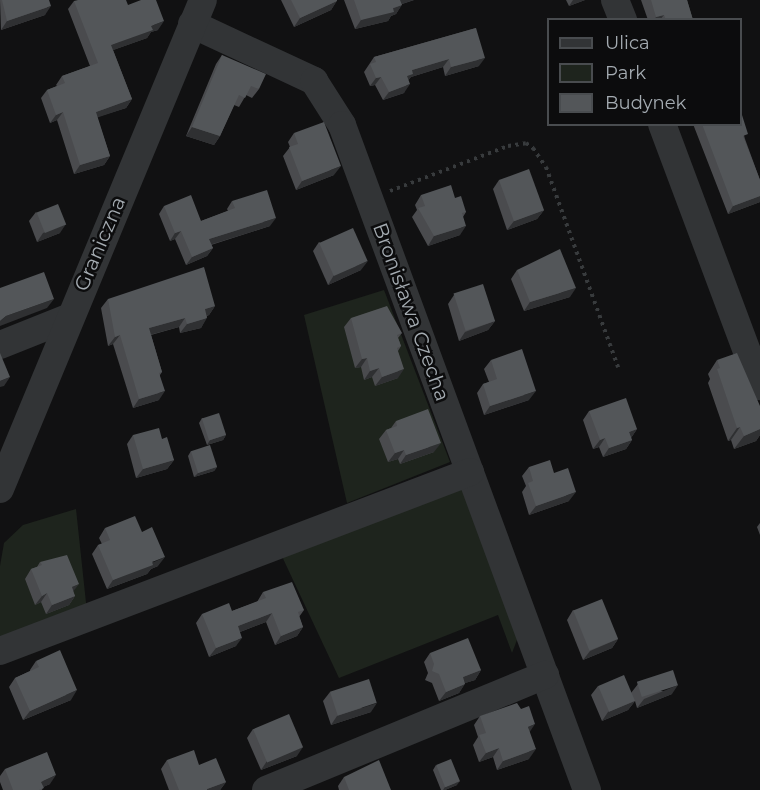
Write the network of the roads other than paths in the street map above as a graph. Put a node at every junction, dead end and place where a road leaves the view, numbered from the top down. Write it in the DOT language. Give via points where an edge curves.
graph roads {
  1 [pos="615,0"];
  2 [pos="197,12"];
  3 [pos="622,18"];
  4 [pos="663,126"];
  5 [pos="70,317"];
  6 [pos="0,345"];
  7 [pos="760,386"];
  8 [pos="470,472"];
  9 [pos="0,489"];
  10 [pos="0,651"];
  11 [pos="544,675"];
  12 [pos="266,790"];
  13 [pos="587,790"];
  1 -- 3 [label="street"];
  2 -- 5 [label="street, Graniczna"];
  2 -- 8 [label="street, Bronisława Czecha" via="314,81 342,125"];
  4 -- 7 [label="street"];
  5 -- 6 [label="street"];
  5 -- 9 [label="street, Graniczna"];
  8 -- 10 [label="street"];
  8 -- 11 [label="street, Bronisława Czecha"];
  11 -- 12 [label="street"];
  11 -- 13 [label="street, Bronisława Czecha"];
}
